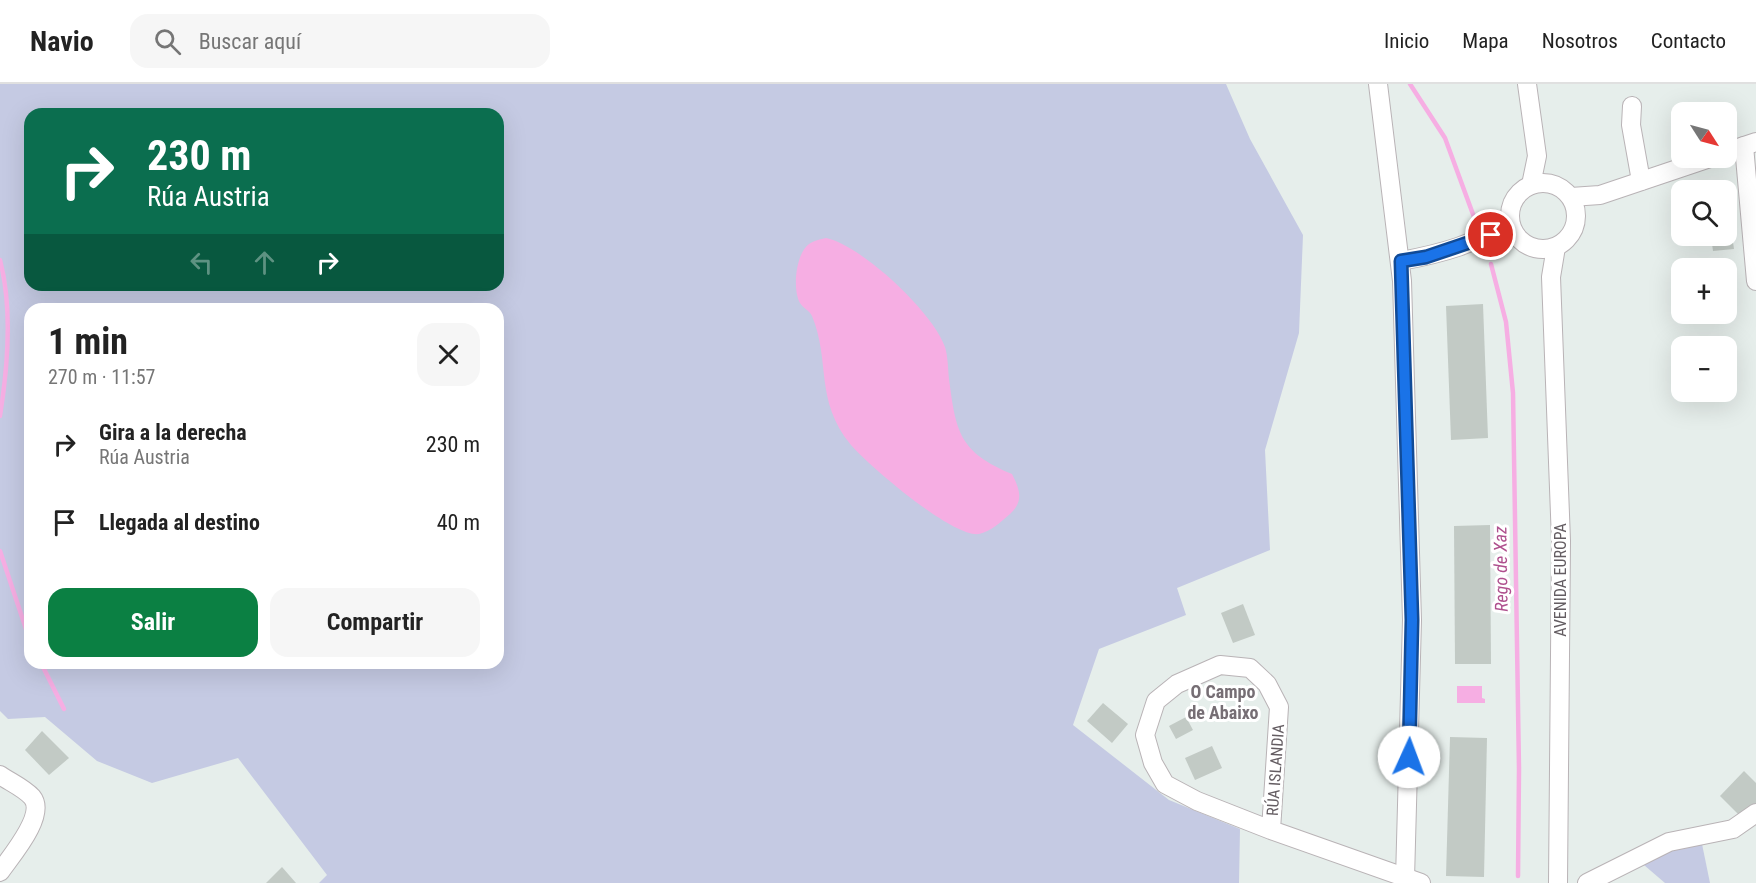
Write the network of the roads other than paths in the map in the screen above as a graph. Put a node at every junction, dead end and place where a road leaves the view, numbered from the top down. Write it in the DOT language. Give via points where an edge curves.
graph roads {
  1 [pos="1378,84"];
  2 [pos="1527,84"];
  3 [pos="1632,106"];
  4 [pos="1750,144"];
  5 [pos="1537,156"];
  6 [pos="1680,168"];
  7 [pos="1641,181"];
  8 [pos="1549,183"];
  9 [pos="1531,185"];
  10 [pos="1574,205"];
  11 [pos="1514,227"];
  12 [pos="1548,248"];
  13 [pos="1401,261"];
  14 [pos="1756,281"];
  15 [pos="0,775"];
  16 [pos="1756,813"];
  17 [pos="1271,830"];
  18 [pos="0,872"];
  19 [pos="1413,881"];
  20 [pos="1558,883"];
  21 [pos="1587,883"];
  1 -- 13 [label="street"];
  2 -- 5 [label="street"];
  3 -- 7 [label="street" via="1631,125"];
  4 -- 14 [label="street"];
  5 -- 8 [label="street"];
  5 -- 9 [label="street"];
  6 -- 7 [label="street"];
  7 -- 10 [label="street"];
  8 -- 9 [label="street"];
  8 -- 10 [label="street" via="1562,187"];
  9 -- 11 [label="street" via="1514,199"];
  10 -- 12 [label="street" via="1576,224 1570,236"];
  11 -- 12 [label="street" via="1528,245"];
  11 -- 13 [label="street" via="1426,257"];
  12 -- 20 [label="street, AVENIDA EUROPA" via="1561,541"];
  13 -- 19 [label="street" via="1412,620"];
  15 -- 18 [label="street" via="32,797 37,808 35,820"];
  16 -- 21 [label="street" via="1733,830 1669,842"];
  17 -- 17 [label="street, RÚA ISLANDIA" via="1165,784 1153,763 1145,735 1156,701 1177,684 1220,665 1250,668 1267,684 1279,707"];
  17 -- 19 [label="street, RÚA ISLANDIA"];
}
